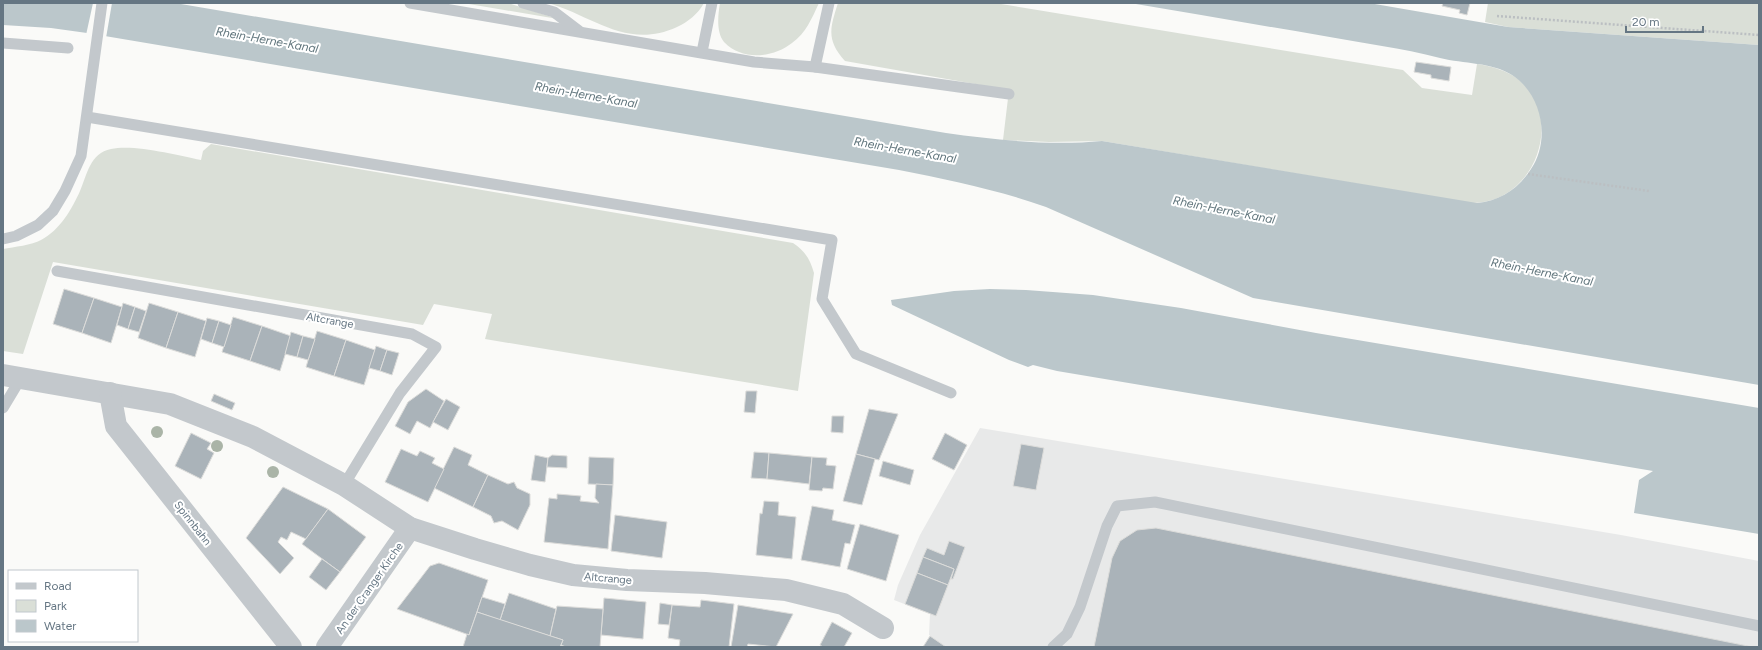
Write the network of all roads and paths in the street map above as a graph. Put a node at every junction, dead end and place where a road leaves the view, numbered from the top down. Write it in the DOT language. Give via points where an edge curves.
graph roads {
  1 [pos="102,3"];
  2 [pos="410,3"];
  3 [pos="523,3"];
  4 [pos="712,3"];
  5 [pos="829,3"];
  6 [pos="1497,16"];
  7 [pos="581,32"];
  8 [pos="1759,35"];
  9 [pos="3,43"];
  10 [pos="68,48"];
  11 [pos="702,52"];
  12 [pos="815,67"];
  13 [pos="1009,94"];
  14 [pos="87,117"];
  15 [pos="1528,174"];
  16 [pos="1649,191"];
  17 [pos="3,239"];
  18 [pos="57,271"];
  19 [pos="12,377"];
  20 [pos="110,393"];
  21 [pos="951,393"];
  22 [pos="3,408"];
  23 [pos="344,486"];
  24 [pos="410,528"];
  25 [pos="1759,626"];
  26 [pos="883,628"];
  27 [pos="291,647"];
  28 [pos="327,647"];
  29 [pos="1053,647"];
  1 -- 14 [label="lane"];
  2 -- 7 [label="lane"];
  3 -- 7 [label="lane" via="554,12"];
  4 -- 11 [label="lane"];
  5 -- 12 [label="lane"];
  6 -- 8 [label="path"];
  7 -- 11 [label="lane"];
  9 -- 10 [label="lane"];
  11 -- 12 [label="lane" via="754,62"];
  12 -- 13 [label="lane"];
  14 -- 17 [label="lane" via="81,156 53,211 38,225 16,236"];
  14 -- 21 [label="lane" via="832,240 822,299 856,354"];
  15 -- 16 [label="path"];
  18 -- 23 [label="lane, Altcrange" via="412,334 436,347 400,393"];
  19 -- 20 [label="street, Altcrange"];
  19 -- 22 [label="lane"];
  20 -- 23 [label="street, Altcrange" via="170,404 253,437"];
  20 -- 27 [label="street, Spinnbahn" via="116,426"];
  23 -- 24 [label="street, Altcrange"];
  24 -- 26 [label="street, Altcrange" via="475,550 573,575 786,590 843,604"];
  24 -- 28 [label="street, An der Cranger Kirche"];
  25 -- 29 [label="lane" via="1155,502 1117,506 1107,526 1080,607 1067,634"];
}
